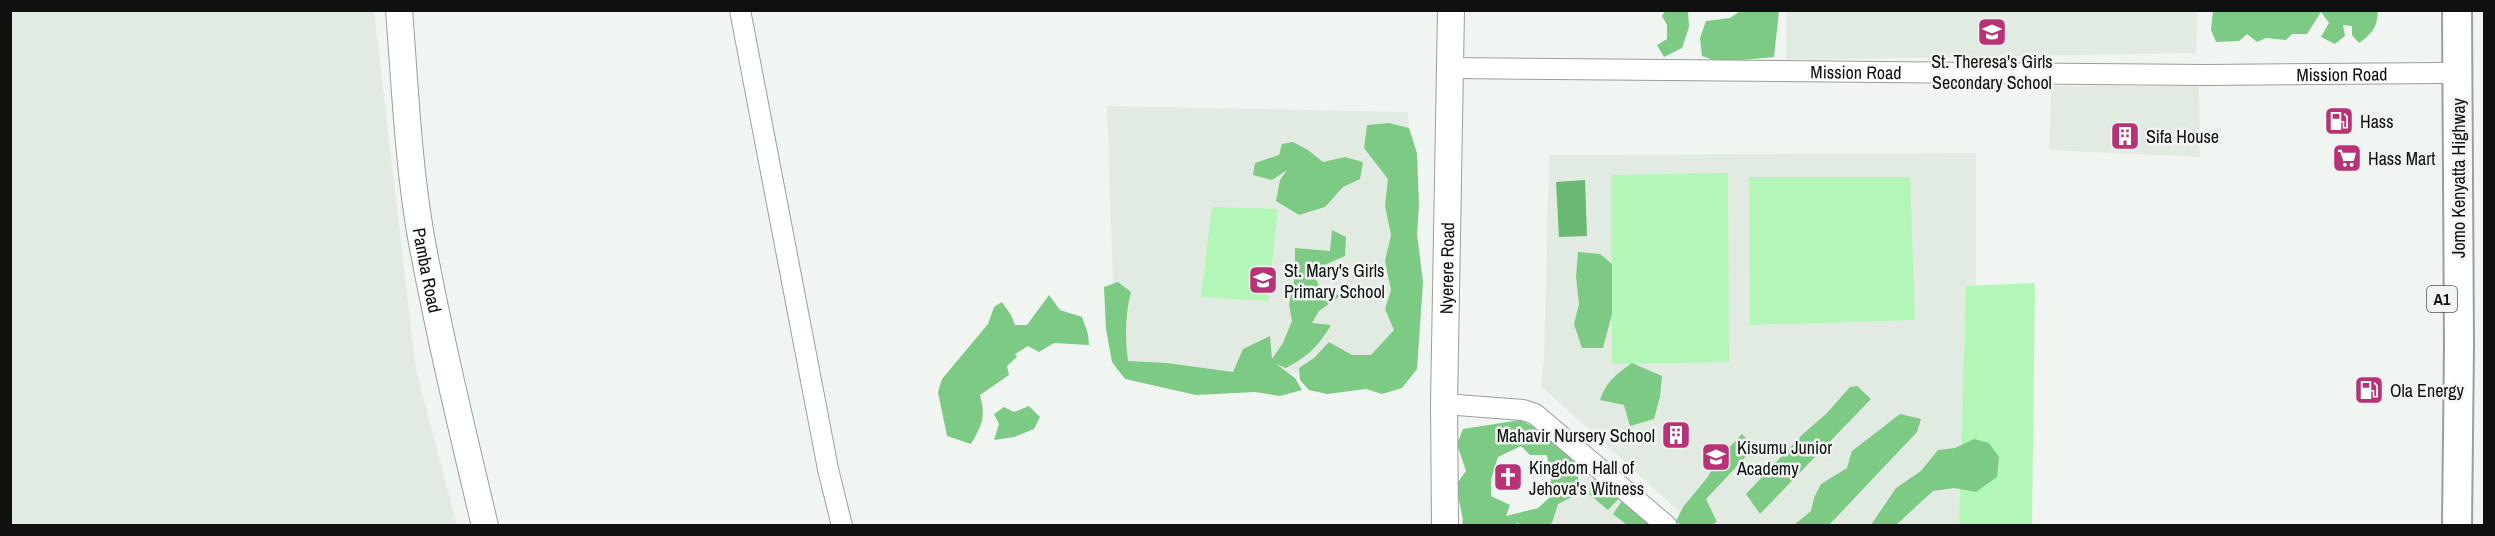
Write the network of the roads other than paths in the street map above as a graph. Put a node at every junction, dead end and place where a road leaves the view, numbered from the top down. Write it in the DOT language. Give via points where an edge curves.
graph roads {
  1 [pos="399,10"];
  2 [pos="740,10"];
  3 [pos="1450,10"];
  4 [pos="2443,10"];
  5 [pos="2457,10"];
  6 [pos="1450,68"];
  7 [pos="2442,73"];
  8 [pos="1444,404"];
  9 [pos="485,525"];
  10 [pos="842,525"];
  11 [pos="1445,525"];
  12 [pos="1667,525"];
  13 [pos="2441,525"];
  14 [pos="2457,525"];
  1 -- 9 [label="main road, Pamba Road" via="421,236"];
  2 -- 10 [label="street"];
  3 -- 6 [label="main road, Nyerere Road"];
  4 -- 7 [label="highway, Jomo Kenyatta Highway / A1"];
  5 -- 14 [label="highway, Jomo Kenyatta Highway / A1"];
  6 -- 7 [label="street, Mission Road" via="2193,75"];
  6 -- 8 [label="main road, Nyerere Road"];
  7 -- 13 [label="highway, Jomo Kenyatta Highway / A1"];
  8 -- 11 [label="main road, Nyerere Road"];
  8 -- 12 [label="street" via="1535,414"];
}
